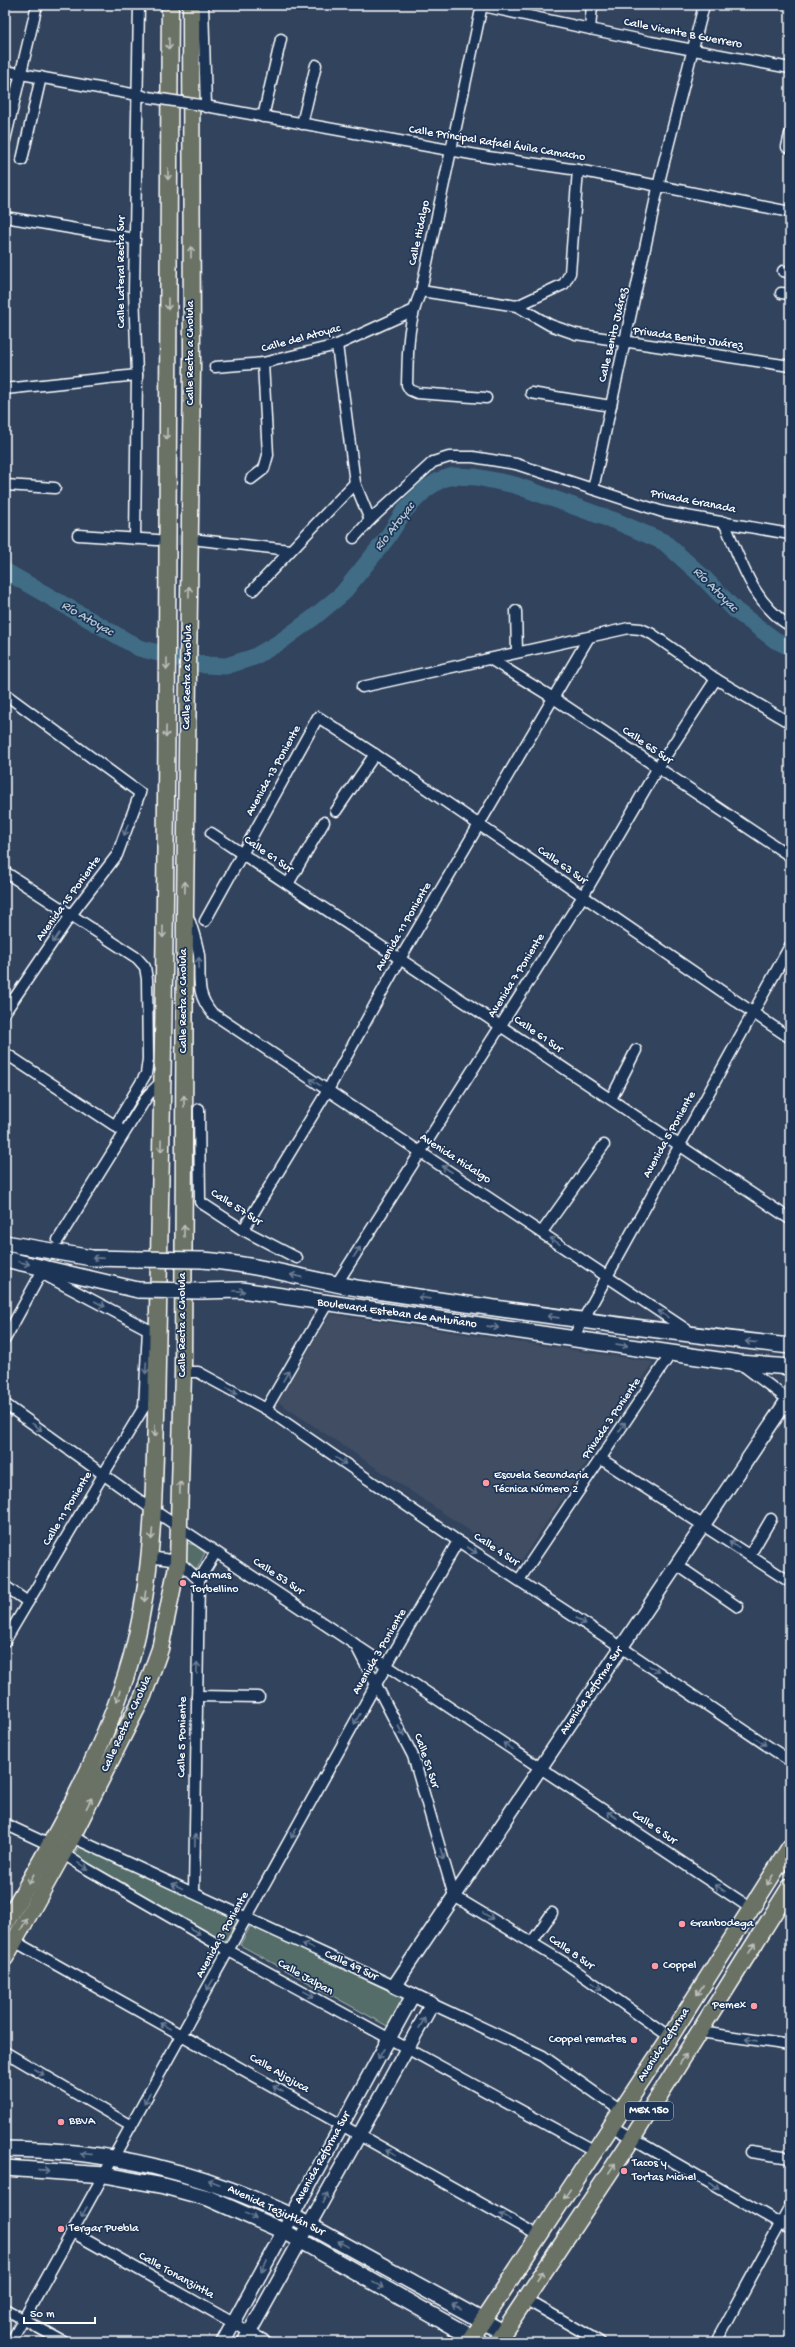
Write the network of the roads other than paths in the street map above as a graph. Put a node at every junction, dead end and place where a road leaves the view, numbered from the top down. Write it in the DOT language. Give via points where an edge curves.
graph roads {
  1 [pos="37,5"];
  2 [pos="139,5"];
  3 [pos="170,5"];
  4 [pos="191,5"];
  5 [pos="203,5"];
  6 [pos="481,5"];
  7 [pos="592,5"];
  8 [pos="704,5"];
  9 [pos="590,29"];
  10 [pos="281,38"];
  11 [pos="693,50"];
  12 [pos="316,65"];
  13 [pos="790,68"];
  14 [pos="5,71"];
  15 [pos="21,74"];
  16 [pos="41,77"];
  17 [pos="137,95"];
  18 [pos="203,106"];
  19 [pos="264,117"];
  20 [pos="302,124"];
  21 [pos="790,134"];
  22 [pos="5,140"];
  23 [pos="790,147"];
  24 [pos="452,149"];
  25 [pos="22,160"];
  26 [pos="578,170"];
  27 [pos="658,186"];
  28 [pos="790,212"];
  29 [pos="5,217"];
  30 [pos="135,238"];
  31 [pos="421,291"];
  32 [pos="517,306"];
  33 [pos="412,311"];
  34 [pos="626,343"];
  35 [pos="337,345"];
  36 [pos="263,363"];
  37 [pos="790,366"];
  38 [pos="215,367"];
  39 [pos="137,375"];
  40 [pos="5,389"];
  41 [pos="531,393"];
  42 [pos="486,398"];
  43 [pos="611,406"];
  44 [pos="251,479"];
  45 [pos="356,483"];
  46 [pos="5,485"];
  47 [pos="55,488"];
  48 [pos="593,489"];
  49 [pos="370,520"];
  50 [pos="724,522"];
  51 [pos="790,534"];
  52 [pos="78,535"];
  53 [pos="354,538"];
  54 [pos="135,539"];
  55 [pos="157,540"];
  56 [pos="200,540"];
  57 [pos="290,550"];
  58 [pos="253,590"];
  59 [pos="516,611"];
  60 [pos="790,626"];
  61 [pos="589,637"];
  62 [pos="516,652"];
  63 [pos="490,659"];
  64 [pos="716,679"];
  65 [pos="362,687"];
  66 [pos="5,694"];
  67 [pos="555,699"];
  68 [pos="318,717"];
  69 [pos="790,721"];
  70 [pos="375,754"];
  71 [pos="657,768"];
  72 [pos="336,810"];
  73 [pos="324,822"];
  74 [pos="478,824"];
  75 [pos="211,833"];
  76 [pos="242,854"];
  77 [pos="790,856"];
  78 [pos="5,872"];
  79 [pos="288,884"];
  80 [pos="583,896"];
  81 [pos="185,907"];
  82 [pos="71,915"];
  83 [pos="205,921"];
  84 [pos="790,946"];
  85 [pos="400,959"];
  86 [pos="5,1012"];
  87 [pos="753,1013"];
  88 [pos="501,1026"];
  89 [pos="790,1038"];
  90 [pos="636,1050"];
  91 [pos="5,1053"];
  92 [pos="162,1082"];
  93 [pos="328,1090"];
  94 [pos="611,1099"];
  95 [pos="199,1109"];
  96 [pos="115,1126"];
  97 [pos="125,1132"];
  98 [pos="679,1144"];
  99 [pos="604,1145"];
  100 [pos="421,1153"];
  101 [pos="790,1219"];
  102 [pos="243,1230"];
  103 [pos="542,1232"];
  104 [pos="58,1240"];
  105 [pos="5,1243"];
  106 [pos="297,1258"];
  107 [pos="5,1259"];
  108 [pos="42,1271"];
  109 [pos="608,1275"];
  110 [pos="336,1285"];
  111 [pos="327,1304"];
  112 [pos="582,1321"];
  113 [pos="152,1332"];
  114 [pos="695,1336"];
  115 [pos="573,1338"];
  116 [pos="5,1339"];
  117 [pos="790,1346"];
  118 [pos="672,1352"];
  119 [pos="739,1362"];
  120 [pos="790,1367"];
  121 [pos="191,1372"];
  122 [pos="156,1392"];
  123 [pos="789,1399"];
  124 [pos="5,1404"];
  125 [pos="144,1407"];
  126 [pos="266,1409"];
  127 [pos="601,1460"];
  128 [pos="103,1475"];
  129 [pos="153,1510"];
  130 [pos="771,1519"];
  131 [pos="703,1525"];
  132 [pos="179,1526"];
  133 [pos="458,1541"];
  134 [pos="216,1552"];
  135 [pos="750,1555"];
  136 [pos="149,1557"];
  137 [pos="178,1561"];
  138 [pos="677,1565"];
  139 [pos="199,1580"];
  140 [pos="519,1580"];
  141 [pos="790,1582"];
  142 [pos="5,1586"];
  143 [pos="28,1602"];
  144 [pos="738,1607"];
  145 [pos="9,1629"];
  146 [pos="5,1641"];
  147 [pos="354,1642"];
  148 [pos="621,1647"];
  149 [pos="388,1666"];
  150 [pos="376,1684"];
  151 [pos="197,1696"];
  152 [pos="259,1697"];
  153 [pos="790,1761"];
  154 [pos="541,1768"];
  155 [pos="5,1824"];
  156 [pos="72,1837"];
  157 [pos="790,1847"];
  158 [pos="56,1849"];
  159 [pos="790,1887"];
  160 [pos="194,1893"];
  161 [pos="454,1896"];
  162 [pos="784,1905"];
  163 [pos="752,1909"];
  164 [pos="552,1913"];
  165 [pos="247,1918"];
  166 [pos="5,1924"];
  167 [pos="10,1938"];
  168 [pos="532,1942"];
  169 [pos="229,1951"];
  170 [pos="5,1958"];
  171 [pos="394,1986"];
  172 [pos="413,1995"];
  173 [pos="432,2004"];
  174 [pos="700,2032"];
  175 [pos="181,2035"];
  176 [pos="670,2037"];
  177 [pos="390,2039"];
  178 [pos="790,2045"];
  179 [pos="408,2048"];
  180 [pos="5,2052"];
  181 [pos="621,2111"];
  182 [pos="341,2125"];
  183 [pos="132,2126"];
  184 [pos="611,2126"];
  185 [pos="358,2135"];
  186 [pos="632,2139"];
  187 [pos="5,2149"];
  188 [pos="595,2151"];
  189 [pos="750,2152"];
  190 [pos="114,2157"];
  191 [pos="790,2158"];
  192 [pos="5,2168"];
  193 [pos="105,2175"];
  194 [pos="790,2206"];
  195 [pos="292,2216"];
  196 [pos="781,2223"];
  197 [pos="310,2226"];
  198 [pos="790,2229"];
  199 [pos="283,2231"];
  200 [pos="72,2232"];
  201 [pos="539,2236"];
  202 [pos="300,2241"];
  203 [pos="525,2299"];
  204 [pos="5,2308"];
  205 [pos="23,2319"];
  206 [pos="482,2320"];
  207 [pos="233,2323"];
  208 [pos="247,2337"];
  209 [pos="500,2337"];
  210 [pos="474,2340"];
  211 [pos="11,2342"];
  212 [pos="64,2342"];
  213 [pos="223,2342"];
  214 [pos="267,2342"];
  215 [pos="600,2342"];
  216 [pos="716,2342"];
  1 -- 15 [label="street"];
  2 -- 17 [label="street, Calle Lateral Recta Sur"];
  3 -- 92 [label="main road, Calle Recta a Cholula, one-way" via="167,693"];
  81 -- 4 [label="main road, Calle Recta a Cholula, one-way" via="192,367"];
  5 -- 18 [label="street"];
  6 -- 9 [label="street, Calle Vicente B Guerrero"];
  6 -- 24 [label="street, Calle Hidalgo"];
  7 -- 9 [label="street"];
  8 -- 11 [label="street, Calle Benito Juárez"];
  9 -- 11 [label="street, Calle Vicente B Guerrero"];
  10 -- 19 [label="street"];
  11 -- 13 [label="street, Calle Vicente B Guerrero"];
  11 -- 27 [label="street, Calle Benito Juárez"];
  12 -- 20 [label="street"];
  14 -- 15 [label="street, Calle Principal Rafaél Ávila Camacho"];
  15 -- 16 [label="street, Calle Principal Rafaél Ávila Camacho"];
  15 -- 22 [label="street"];
  16 -- 17 [label="street, Calle Principal Rafaél Ávila Camacho"];
  16 -- 25 [label="street"];
  17 -- 18 [label="street, Calle Principal Rafaél Ávila Camacho, bridge"];
  17 -- 30 [label="street, Calle Lateral Recta Sur"];
  18 -- 19 [label="street, Calle Principal Rafaél Ávila Camacho"];
  19 -- 20 [label="street, Calle Principal Rafaél Ávila Camacho"];
  20 -- 24 [label="street, Calle Principal Rafaél Ávila Camacho"];
  21 -- 23 [label="street" via="787,147"];
  24 -- 26 [label="street, Calle Principal Rafaél Ávila Camacho"];
  24 -- 31 [label="street, Calle Hidalgo"];
  26 -- 27 [label="street, Calle Principal Rafaél Ávila Camacho"];
  26 -- 32 [label="street" via="570,273 564,284"];
  27 -- 28 [label="street, Calle Principal Rafaél Ávila Camacho"];
  27 -- 34 [label="street, Calle Benito Juárez"];
  29 -- 30 [label="street"];
  30 -- 39 [label="street, Calle Lateral Recta Sur"];
  31 -- 32 [label="street"];
  31 -- 33 [label="street, Calle Hidalgo"];
  32 -- 34 [label="street, Privada Benito Juárez" via="550,325 576,334"];
  33 -- 35 [label="street, Calle del Atoyac"];
  33 -- 42 [label="street, Calle Hidalgo" via="408,333 407,385 410,390 416,393"];
  34 -- 37 [label="street, Privada Benito Juárez"];
  34 -- 43 [label="street, Calle Benito Juárez"];
  35 -- 36 [label="street, Calle del Atoyac"];
  35 -- 45 [label="street"];
  36 -- 38 [label="street, Calle del Atoyac"];
  36 -- 44 [label="street" via="268,455 264,469"];
  39 -- 40 [label="street"];
  39 -- 54 [label="street, Calle Lateral Recta Sur"];
  41 -- 43 [label="street"];
  43 -- 48 [label="street, Calle Benito Juárez"];
  45 -- 49 [label="street"];
  45 -- 57 [label="street"];
  46 -- 47 [label="street"];
  48 -- 49 [label="street, Privada Granada" via="516,464 473,457 449,457 433,462"];
  48 -- 50 [label="street, Privada Granada" via="663,512"];
  49 -- 53 [label="street, Privada Granada"];
  50 -- 51 [label="street, Privada Granada"];
  50 -- 60 [label="street" via="753,588 774,616"];
  52 -- 54 [label="street"];
  54 -- 55 [label="street"];
  56 -- 57 [label="street"];
  57 -- 58 [label="street"];
  59 -- 62 [label="street"];
  61 -- 62 [label="street"];
  61 -- 64 [label="street" via="629,628 641,629"];
  61 -- 67 [label="street, Avenida 11 Poniente"];
  62 -- 63 [label="street"];
  63 -- 65 [label="street"];
  63 -- 67 [label="street, Calle 65 Sur"];
  64 -- 69 [label="street" via="784,720"];
  64 -- 71 [label="street, Avenida 7 Poniente"];
  66 -- 82 [label="street, Avenida 15 Poniente, one-way" via="140,793 117,855"];
  67 -- 71 [label="street, Calle 65 Sur"];
  67 -- 74 [label="street, Avenida 11 Poniente"];
  68 -- 70 [label="street, Calle 63 Sur"];
  68 -- 76 [label="street, Avenida 13 Poniente"];
  70 -- 72 [label="street"];
  70 -- 74 [label="street, Calle 63 Sur"];
  71 -- 77 [label="street, Calle 65 Sur"];
  71 -- 80 [label="street, Avenida 7 Poniente"];
  73 -- 79 [label="street"];
  74 -- 80 [label="street, Calle 63 Sur"];
  74 -- 85 [label="street, Avenida 11 Poniente"];
  75 -- 76 [label="street, Calle 61 Sur"];
  76 -- 79 [label="street, Calle 61 Sur"];
  76 -- 83 [label="street, Avenida 13 Poniente"];
  78 -- 82 [label="street"];
  79 -- 85 [label="street, Calle 61 Sur"];
  80 -- 87 [label="street, Calle 63 Sur"];
  80 -- 88 [label="street, Avenida 7 Poniente"];
  93 -- 81 [label="street, Avenida Hidalgo, one-way" via="212,1013 203,1001 199,954"];
  121 -- 81 [label="main road, Calle Recta a Cholula, one-way"];
  82 -- 86 [label="street, Avenida 15 Poniente, one-way"];
  82 -- 96 [label="street" via="137,958 145,967 148,1059 146,1074"];
  84 -- 87 [label="street, Avenida 5 Poniente"];
  85 -- 88 [label="street, Calle 61 Sur"];
  85 -- 93 [label="street, Avenida 11 Poniente"];
  87 -- 89 [label="street, Calle 63 Sur"];
  87 -- 98 [label="street, Avenida 5 Poniente"];
  88 -- 94 [label="street, Calle 61 Sur"];
  88 -- 100 [label="street, Avenida 7 Poniente"];
  90 -- 94 [label="street"];
  91 -- 96 [label="street"];
  92 -- 97 [label="street" via="148,1095"];
  92 -- 113 [label="main road, Calle Recta a Cholula, one-way"];
  93 -- 100 [label="street, Avenida Hidalgo"];
  93 -- 102 [label="street, Avenida 11 Poniente"];
  94 -- 98 [label="street, Calle 61 Sur"];
  95 -- 102 [label="street, Calle 57 Sur" via="200,1202"];
  96 -- 97 [label="street"];
  97 -- 104 [label="street"];
  98 -- 101 [label="street, Calle 61 Sur"];
  98 -- 109 [label="street, Avenida 5 Poniente"];
  99 -- 103 [label="street"];
  103 -- 100 [label="street, Avenida Hidalgo, one-way"];
  110 -- 100 [label="street, Avenida 7 Poniente, one-way"];
  102 -- 106 [label="street, Calle 57 Sur"];
  109 -- 103 [label="street, Avenida Hidalgo, one-way"];
  110 -- 105 [label="main road, Boulevard Esteban de Antuñano, one-way, bridge" via="240,1263 92,1258"];
  107 -- 108 [label="main road, Boulevard Esteban de Antuñano, one-way"];
  108 -- 111 [label="main road, Boulevard Esteban de Antuñano, one-way, bridge" via="138,1290 241,1290"];
  108 -- 113 [label="street, one-way"];
  108 -- 116 [label="street"];
  109 -- 112 [label="street, Avenida 5 Poniente"];
  114 -- 109 [label="street, Avenida Hidalgo, one-way"];
  112 -- 110 [label="main road, Boulevard Esteban de Antuñano, one-way"];
  111 -- 115 [label="main road, Boulevard Esteban de Antuñano, one-way"];
  126 -- 111 [label="street, one-way"];
  112 -- 114 [label="main road, Boulevard Esteban de Antuñano"];
  112 -- 115 [label="street, Avenida 5 Poniente"];
  113 -- 122 [label="main road, Calle Recta a Cholula"];
  113 -- 125 [label="street, one-way"];
  117 -- 114 [label="main road, Boulevard Esteban de Antuñano, one-way"];
  115 -- 118 [label="main road, Boulevard Esteban de Antuñano, one-way"];
  118 -- 119 [label="main road, Boulevard Esteban de Antuñano"];
  127 -- 118 [label="street, Privada 3 Poniente, one-way"];
  119 -- 120 [label="main road, Boulevard Esteban de Antuñano"];
  119 -- 123 [label="street"];
  121 -- 126 [label="street, Calle 4 Sur, one-way"];
  132 -- 121 [label="main road, Calle Recta a Cholula, one-way"];
  122 -- 125 [label="street, Calle 11 Poniente"];
  122 -- 129 [label="main road, Calle Recta a Cholula, one-way"];
  123 -- 131 [label="street, Avenida Reforma Sur"];
  124 -- 128 [label="street, Calle 53 Sur, one-way"];
  125 -- 128 [label="street, Calle 11 Poniente"];
  126 -- 133 [label="street, Calle 4 Sur, one-way"];
  127 -- 131 [label="street"];
  127 -- 140 [label="street, Privada 3 Poniente"];
  128 -- 129 [label="street, Calle 53 Sur"];
  128 -- 143 [label="street, Calle 11 Poniente"];
  129 -- 132 [label="street, Calle 53 Sur"];
  129 -- 136 [label="main road, Calle Recta a Cholula, one-way"];
  130 -- 135 [label="street"];
  135 -- 131 [label="street, one-way"];
  131 -- 138 [label="street, Avenida Reforma Sur"];
  132 -- 134 [label="street, Calle 53 Sur"];
  132 -- 137 [label="main road, Calle Recta a Cholula"];
  133 -- 140 [label="street, Calle 4 Sur, one-way"];
  133 -- 149 [label="street, Avenida 3 Poniente"];
  134 -- 139 [label="street"];
  134 -- 147 [label="street, Calle 53 Sur"];
  135 -- 141 [label="street"];
  136 -- 137 [label="street"];
  136 -- 158 [label="main road, Calle Recta a Cholula, one-way" via="143,1605 133,1652 110,1720"];
  137 -- 139 [label="street"];
  156 -- 137 [label="main road, Calle Recta a Cholula, one-way" via="143,1696 160,1649"];
  138 -- 144 [label="street"];
  138 -- 148 [label="street, Avenida Reforma Sur"];
  151 -- 139 [label="street, Calle 5 Poniente, one-way"];
  140 -- 148 [label="street, Calle 4 Sur, one-way"];
  142 -- 143 [label="street"];
  143 -- 145 [label="street, Calle 11 Poniente"];
  145 -- 146 [label="street, Calle 11 Poniente"];
  147 -- 149 [label="street, Calle 53 Sur"];
  147 -- 150 [label="street, Calle 51 Sur"];
  148 -- 153 [label="street, Calle 4 Sur, one-way"];
  148 -- 154 [label="street, Avenida Reforma Sur"];
  149 -- 150 [label="street, Avenida 3 Poniente"];
  154 -- 149 [label="street, Calle 53 Sur, one-way"];
  150 -- 161 [label="street, Calle 51 Sur, one-way" via="413,1756"];
  150 -- 165 [label="street, Avenida 3 Poniente, one-way"];
  151 -- 152 [label="street"];
  160 -- 151 [label="street, Calle 5 Poniente, one-way"];
  154 -- 161 [label="street, Avenida Reforma Sur"];
  163 -- 154 [label="street, Calle 6 Sur, one-way"];
  155 -- 158 [label="street, Calle Jalpan"];
  156 -- 158 [label="main road, Calle Recta a Cholula"];
  160 -- 156 [label="street, Calle 49 Sur, one-way"];
  157 -- 163 [label="main road, Avenida Reforma / MEX 150, one-way"];
  158 -- 166 [label="main road, Calle Recta a Cholula, one-way"];
  167 -- 158 [label="main road, Calle Recta a Cholula, one-way"];
  158 -- 169 [label="street, Calle Jalpan, one-way"];
  159 -- 162 [label="main road, Avenida Reforma / MEX 150"];
  160 -- 165 [label="street, Calle 49 Sur"];
  161 -- 168 [label="street, Calle 8 Sur, one-way"];
  161 -- 171 [label="street, Avenida Reforma Sur"];
  174 -- 162 [label="main road, Avenida Reforma / MEX 150, one-way"];
  163 -- 176 [label="main road, Avenida Reforma / MEX 150, one-way"];
  164 -- 168 [label="street"];
  165 -- 169 [label="street, Avenida 3 Poniente"];
  171 -- 165 [label="street, Calle 49 Sur, one-way"];
  167 -- 170 [label="main road, Calle Recta a Cholula"];
  175 -- 167 [label="street, Calle Aljojuca, one-way"];
  168 -- 176 [label="street, Calle 8 Sur, one-way"];
  169 -- 175 [label="street, Avenida 3 Poniente, one-way"];
  169 -- 177 [label="street, Calle Jalpan, one-way"];
  171 -- 172 [label="street, Calle 49 Sur"];
  172 -- 173 [label="street, Calle 49 Sur"];
  172 -- 177 [label="street, Avenida Reforma Sur"];
  179 -- 173 [label="street, Avenida Reforma Sur, one-way"];
  173 -- 181 [label="street, Calle 49 Sur" via="543,2056"];
  178 -- 174 [label="street, one-way"];
  186 -- 174 [label="main road, Avenida Reforma / MEX 150, one-way"];
  182 -- 175 [label="street, Calle Aljojuca, one-way"];
  175 -- 183 [label="street, Avenida 3 Poniente, one-way"];
  176 -- 181 [label="main road, Avenida Reforma / MEX 150"];
  177 -- 179 [label="street, Calle Jalpan"];
  177 -- 182 [label="street, Avenida Reforma Sur, one-way"];
  179 -- 185 [label="street, Avenida Reforma Sur"];
  179 -- 188 [label="street, Calle Jalpan"];
  180 -- 183 [label="street, one-way"];
  181 -- 184 [label="main road, Avenida Reforma / MEX 150"];
  182 -- 185 [label="street, Calle Aljojuca"];
  182 -- 195 [label="street, Avenida Reforma Sur"];
  183 -- 190 [label="street, Avenida 3 Poniente"];
  184 -- 186 [label="street"];
  184 -- 188 [label="main road, Avenida Reforma / MEX 150"];
  197 -- 185 [label="street, Avenida Reforma Sur, one-way"];
  201 -- 185 [label="street, Calle Aljojuca, one-way"];
  186 -- 196 [label="street, one-way"];
  203 -- 186 [label="main road, Avenida Reforma / MEX 150, one-way"];
  190 -- 187 [label="main road, Avenida Teziutlán Sur, one-way"];
  188 -- 201 [label="main road, Avenida Reforma / MEX 150, one-way"];
  189 -- 191 [label="street"];
  190 -- 193 [label="street, Avenida 3 Poniente"];
  195 -- 190 [label="main road, Avenida Teziutlán Sur, one-way" via="208,2180"];
  192 -- 193 [label="main road, Avenida Teziutlán Sur, one-way"];
  193 -- 199 [label="main road, Avenida Teziutlán Sur, one-way" via="164,2186 208,2198"];
  193 -- 200 [label="street, Avenida 3 Poniente, one-way"];
  194 -- 196 [label="street"];
  195 -- 197 [label="main road, Avenida Teziutlán Sur"];
  195 -- 199 [label="street, Avenida Reforma Sur"];
  196 -- 198 [label="street"];
  196 -- 216 [label="street"];
  197 -- 202 [label="street, Avenida Reforma Sur"];
  206 -- 197 [label="main road, Avenida Teziutlán Sur, one-way"];
  199 -- 202 [label="main road, Avenida Teziutlán Sur"];
  199 -- 207 [label="street, Avenida Reforma Sur, one-way"];
  200 -- 205 [label="street, Avenida 3 Poniente"];
  200 -- 207 [label="street, Calle Tonanzintla"];
  201 -- 206 [label="main road, Avenida Reforma / MEX 150"];
  202 -- 208 [label="street, Avenida Reforma Sur"];
  202 -- 210 [label="main road, Avenida Teziutlán Sur, one-way"];
  203 -- 209 [label="main road, Avenida Reforma / MEX 150"];
  203 -- 215 [label="street"];
  204 -- 205 [label="street"];
  205 -- 211 [label="street, Avenida 3 Poniente"];
  205 -- 212 [label="street"];
  206 -- 209 [label="main road, Avenida Teziutlán Sur"];
  206 -- 210 [label="main road, Avenida Reforma / MEX 150"];
  207 -- 208 [label="street, Calle Tonanzintla"];
  207 -- 213 [label="street, Avenida Reforma Sur"];
  208 -- 214 [label="street, Calle Tonanzintla"];
}
